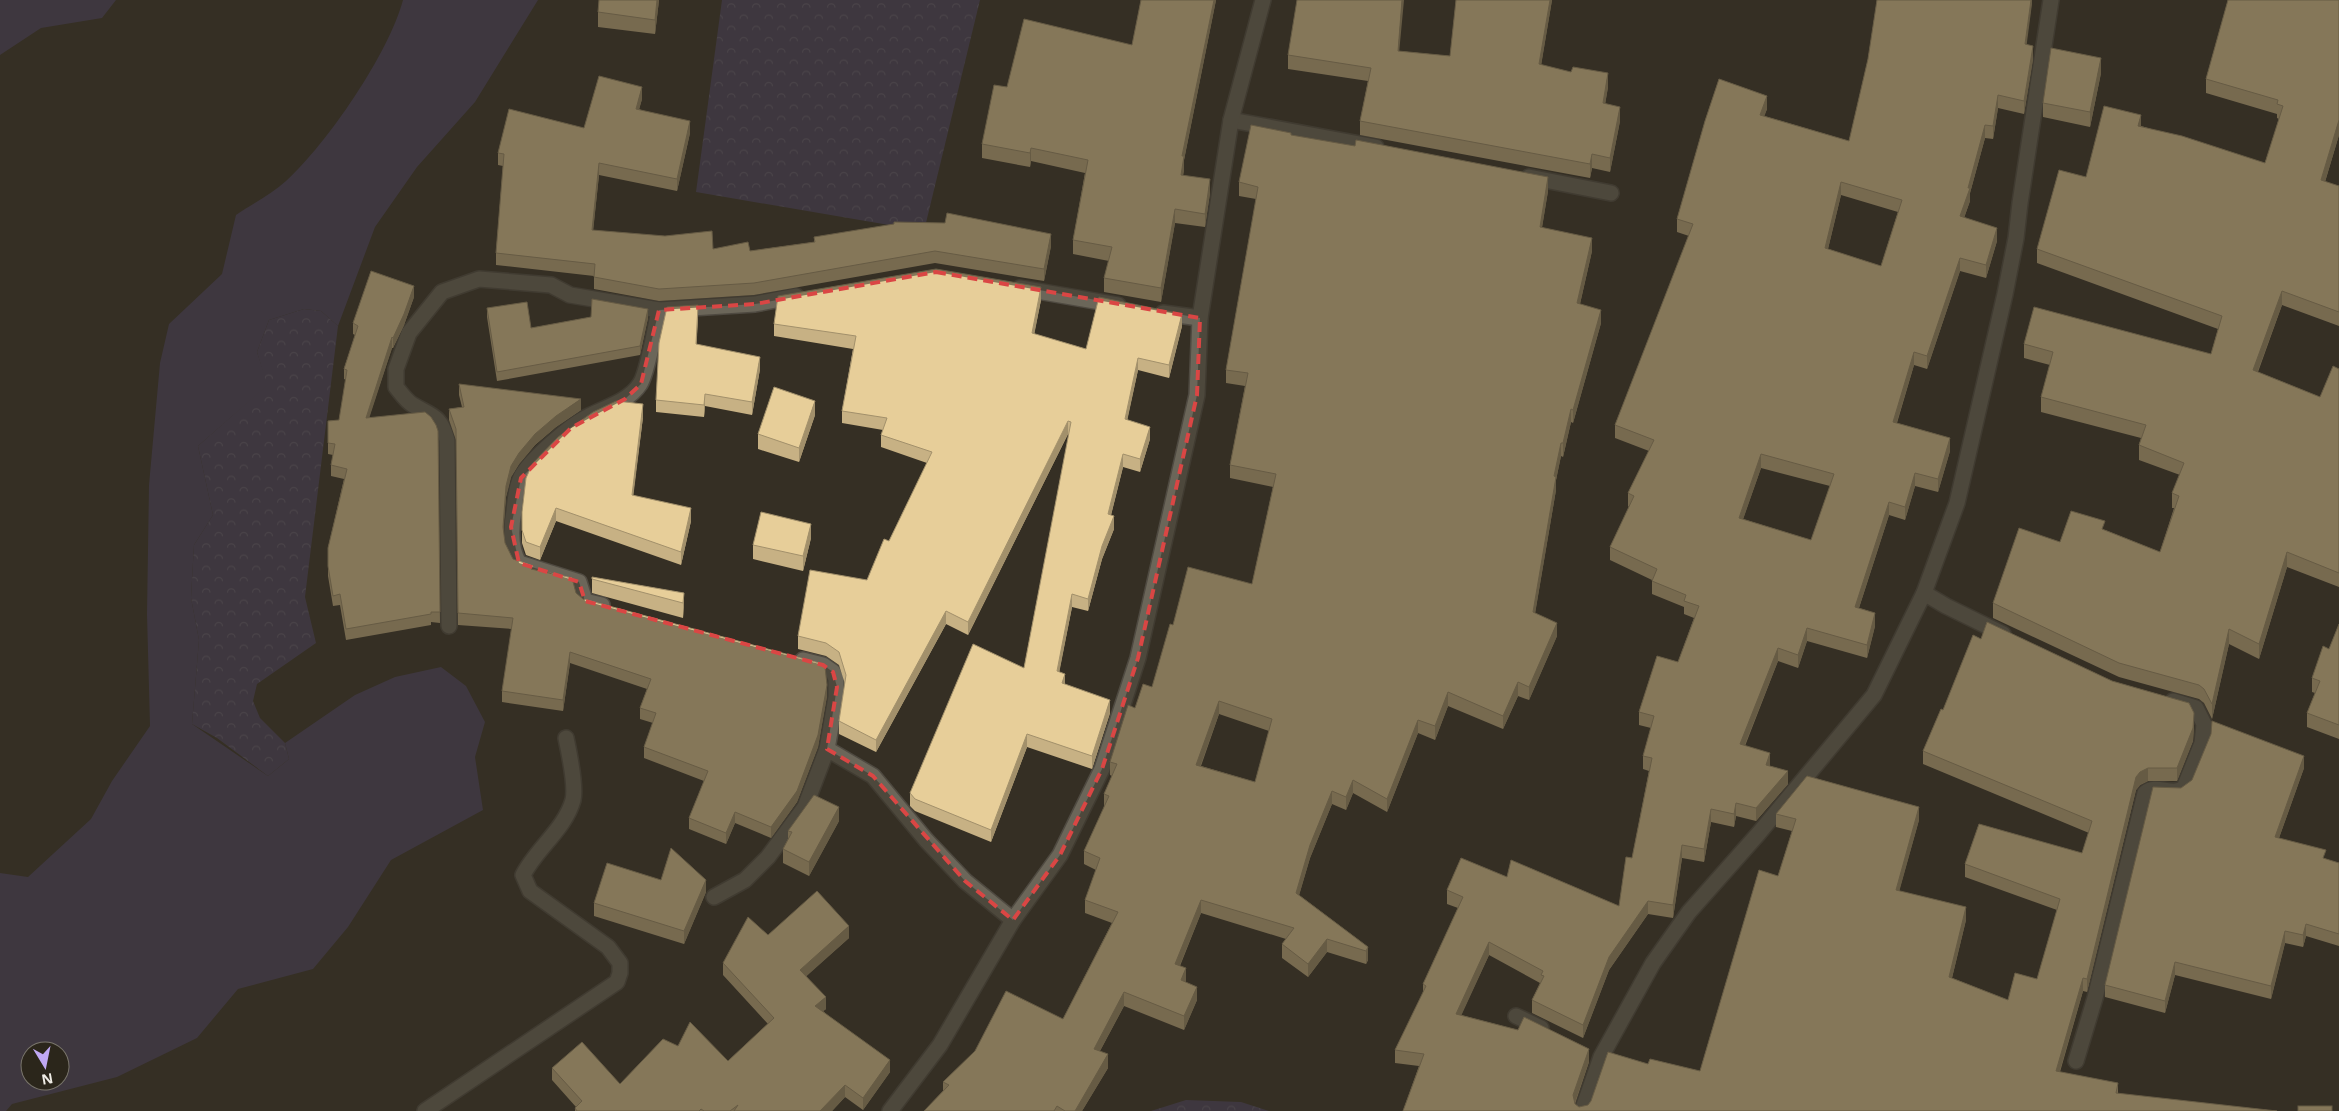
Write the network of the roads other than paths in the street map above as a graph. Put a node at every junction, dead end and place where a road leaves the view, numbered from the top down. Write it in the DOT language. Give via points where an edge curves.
graph roads {
  1 [pos="1263,0"];
  2 [pos="2052,0"];
  3 [pos="1231,120"];
  4 [pos="1386,149"];
  5 [pos="1518,175"];
  6 [pos="1611,192"];
  7 [pos="1002,284"];
  8 [pos="812,293"];
  9 [pos="659,310"];
  10 [pos="1200,318"];
  11 [pos="1924,593"];
  12 [pos="612,608"];
  13 [pos="449,626"];
  14 [pos="2016,640"];
  15 [pos="787,655"];
  16 [pos="2160,698"];
  17 [pos="566,738"];
  18 [pos="827,749"];
  19 [pos="714,897"];
  20 [pos="1013,920"];
  21 [pos="1516,1016"];
  22 [pos="1558,1036"];
  23 [pos="1584,1049"];
  24 [pos="1600,1057"];
  25 [pos="2076,1061"];
  26 [pos="425,1111"];
  27 [pos="890,1111"];
  28 [pos="1582,1111"];
  1 -- 3 [label="street"];
  2 -- 11 [label="street" via="2005,294 1957,503"];
  3 -- 4 [label="street"];
  3 -- 10 [label="street"];
  5 -- 6 [label="street"];
  7 -- 10 [label="street"];
  8 -- 9 [label="street" via="755,304"];
  9 -- 12 [label="street" via="641,384 625,398 587,416 564,433 521,478 511,527 519,563 579,582 585,601"];
  9 -- 13 [label="street" via="570,296 551,285 479,279 442,292 409,333 396,370 396,387 411,404 436,416 444,427 447,440"];
  10 -- 20 [label="street" via="1197,395 1138,658 1094,786 1060,855"];
  11 -- 14 [label="street"];
  11 -- 24 [label="street" via="1874,695 1689,912 1653,963"];
  15 -- 18 [label="street" via="824,665 833,672 837,686"];
  16 -- 25 [label="street" via="2196,708 2204,724 2202,743 2184,788 2171,793 2155,788 2145,793 2095,998"];
  17 -- 26 [label="street" via="573,799 523,874 530,891 608,946 620,962 618,982"];
  18 -- 19 [label="street" via="805,807 768,856 746,880"];
  18 -- 20 [label="street" via="873,776 964,881"];
  20 -- 27 [label="street" via="940,1045"];
  21 -- 22 [label="street"];
  23 -- 24 [label="street"];
  24 -- 28 [label="street"];
}
